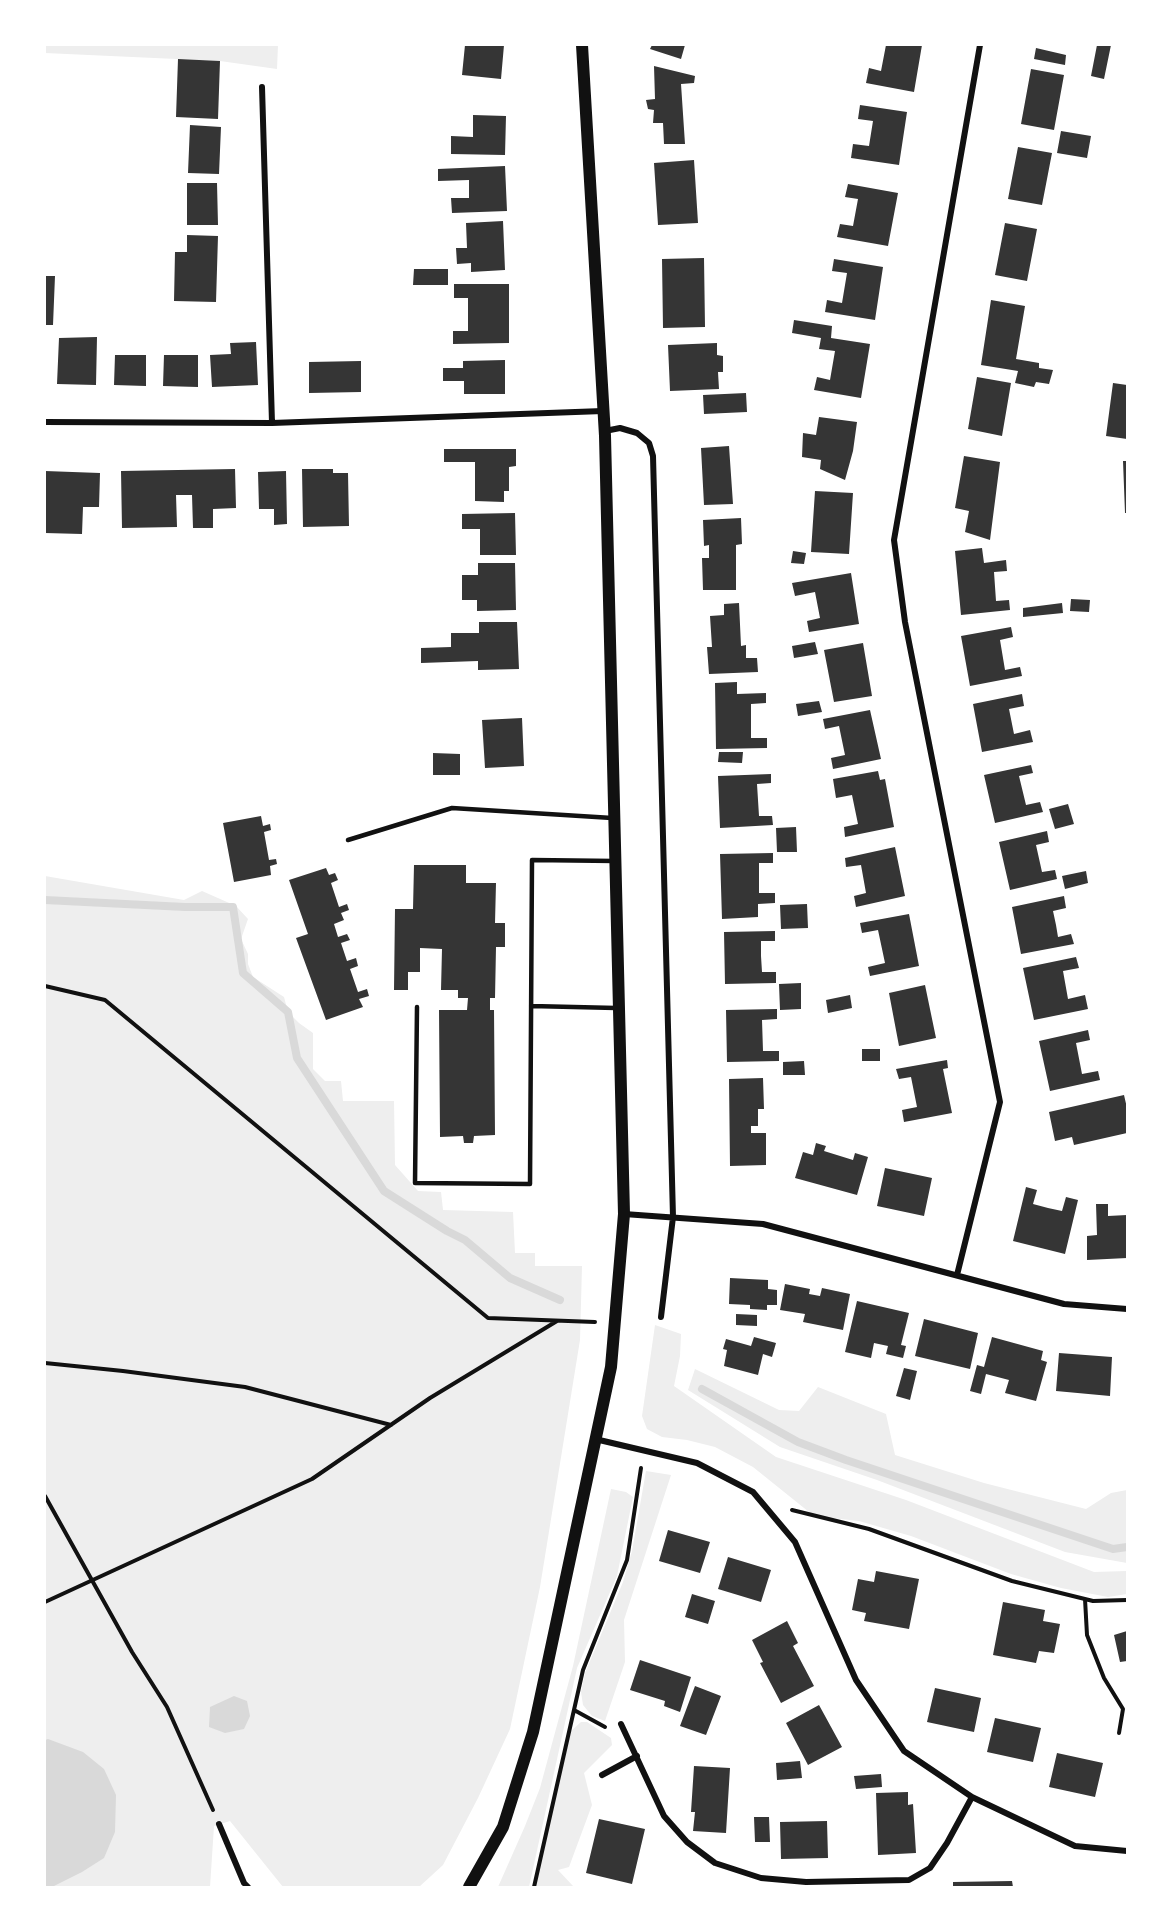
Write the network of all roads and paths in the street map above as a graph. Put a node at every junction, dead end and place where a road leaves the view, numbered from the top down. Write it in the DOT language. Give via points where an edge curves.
graph roads {
  1 [pos="582,45"];
  2 [pos="980,45"];
  3 [pos="262,87"];
  4 [pos="603,411"];
  5 [pos="45,422"];
  6 [pos="272,423"];
  7 [pos="605,431"];
  8 [pos="615,819"];
  9 [pos="348,840"];
  10 [pos="615,861"];
  11 [pos="45,986"];
  12 [pos="531,1006"];
  13 [pos="417,1007"];
  14 [pos="619,1008"];
  15 [pos="624,1214"];
  16 [pos="673,1217"];
  17 [pos="957,1275"];
  18 [pos="1127,1309"];
  19 [pos="661,1317"];
  20 [pos="558,1320"];
  21 [pos="614,1322"];
  22 [pos="45,1363"];
  23 [pos="392,1425"];
  24 [pos="594,1439"];
  25 [pos="643,1450"];
  26 [pos="45,1496"];
  27 [pos="762,1503"];
  28 [pos="93,1579"];
  29 [pos="1085,1599"];
  30 [pos="1127,1600"];
  31 [pos="45,1602"];
  32 [pos="574,1710"];
  33 [pos="622,1726"];
  34 [pos="1119,1733"];
  35 [pos="637,1756"];
  36 [pos="602,1775"];
  37 [pos="972,1797"];
  38 [pos="219,1824"];
  39 [pos="1127,1851"];
  40 [pos="245,1886"];
  41 [pos="469,1887"];
  42 [pos="534,1887"];
  1 -- 4 [label="main road"];
  2 -- 17 [label="street" via="894,540 905,622 1000,1102"];
  3 -- 6 [label="street"];
  4 -- 6 [label="street"];
  4 -- 7 [label="main road"];
  5 -- 6 [label="street"];
  7 -- 8 [label="main road"];
  7 -- 16 [label="street" via="620,428 637,434 649,443 653,456"];
  8 -- 9 [label="lane" via="452,808"];
  8 -- 10 [label="main road"];
  10 -- 12 [label="lane" via="532,860"];
  10 -- 14 [label="main road"];
  11 -- 20 [label="path" via="105,1000 488,1318"];
  12 -- 13 [label="lane" via="530,1184 416,1183"];
  12 -- 14 [label="lane"];
  14 -- 15 [label="main road"];
  15 -- 16 [label="street"];
  15 -- 21 [label="main road"];
  16 -- 17 [label="street" via="763,1224"];
  16 -- 19 [label="street"];
  17 -- 18 [label="street" via="1064,1304"];
  20 -- 21 [label="path"];
  20 -- 23 [label="path"];
  21 -- 24 [label="main road" via="610,1367"];
  22 -- 23 [label="path" via="245,1387"];
  23 -- 28 [label="path" via="312,1479"];
  24 -- 25 [label="street"];
  24 -- 41 [label="main road" via="533,1732 503,1827"];
  25 -- 27 [label="street" via="697,1463 753,1492"];
  25 -- 32 [label="path" via="627,1560 583,1670"];
  26 -- 28 [label="path"];
  27 -- 29 [label="path" via="869,1529 1012,1581"];
  27 -- 37 [label="street" via="795,1542 856,1680 904,1751"];
  28 -- 31 [label="path"];
  28 -- 38 [label="path" via="167,1707"];
  29 -- 30 [label="path"];
  29 -- 34 [label="path" via="1087,1635 1104,1678 1123,1708"];
  32 -- 33 [label="path" via="616,1734"];
  32 -- 42 [label="path"];
  33 -- 35 [label="street"];
  35 -- 36 [label="street"];
  35 -- 37 [label="street" via="664,1816 687,1842 715,1863 761,1878 806,1882 909,1880 930,1868"];
  37 -- 39 [label="street" via="1075,1846"];
  38 -- 40 [label="street"];
}
